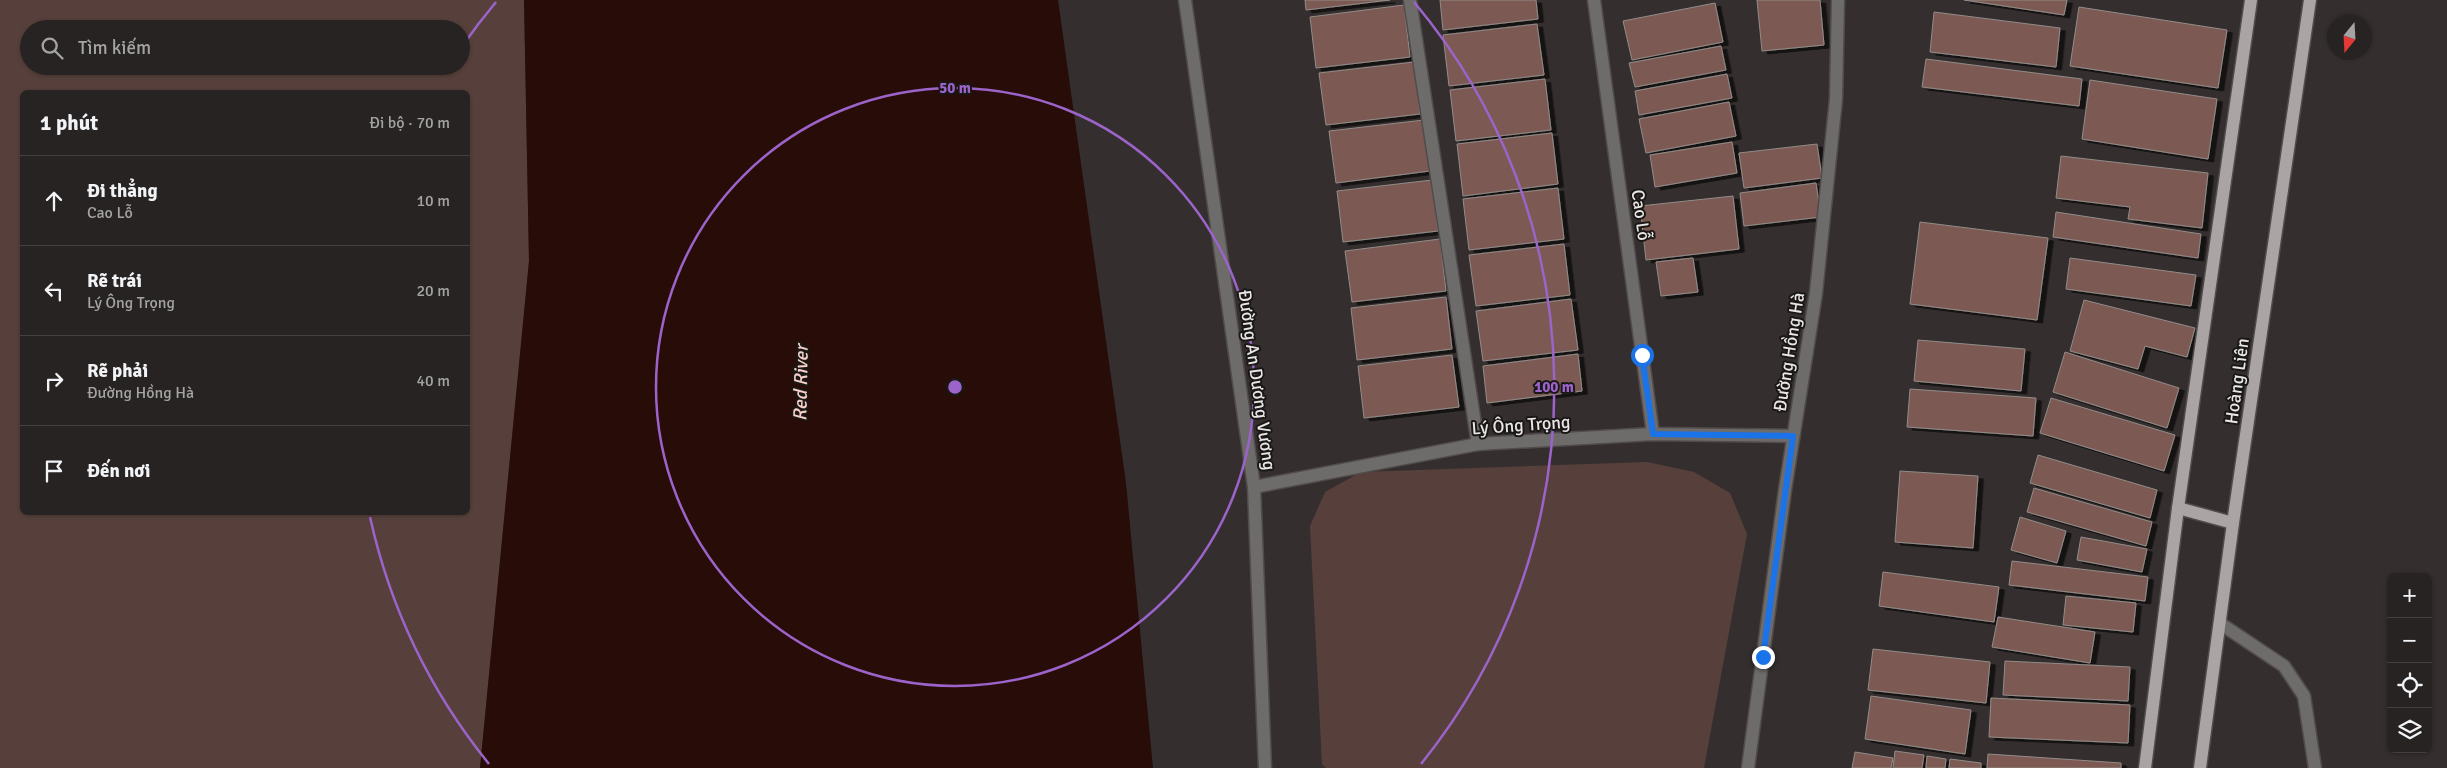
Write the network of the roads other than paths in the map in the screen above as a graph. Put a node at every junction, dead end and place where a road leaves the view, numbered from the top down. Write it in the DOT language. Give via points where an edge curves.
graph roads {
  1 [pos="1185,0"];
  2 [pos="1410,0"];
  3 [pos="1594,0"];
  4 [pos="1838,0"];
  5 [pos="2251,0"];
  6 [pos="2310,0"];
  7 [pos="1653,434"];
  8 [pos="1793,436"];
  9 [pos="1478,444"];
  10 [pos="1254,486"];
  11 [pos="2178,508"];
  12 [pos="2234,523"];
  13 [pos="2221,624"];
  14 [pos="1264,768"];
  15 [pos="1748,768"];
  16 [pos="2145,768"];
  17 [pos="2200,768"];
  18 [pos="2315,768"];
  1 -- 10 [label="street, Đường An Dương Vương"];
  2 -- 9 [label="street"];
  3 -- 7 [label="street, Cao Lỗ"];
  4 -- 8 [label="street, Đường Hồng Hà" via="1836,99 1822,235"];
  5 -- 11 [label="main road"];
  6 -- 12 [label="main road, Hoàng Liên"];
  7 -- 8 [label="street, Lý Ông Trọng"];
  7 -- 9 [label="street, Lý Ông Trọng"];
  8 -- 15 [label="street, Đường Hồng Hà"];
  9 -- 10 [label="street, Lý Ông Trọng"];
  10 -- 14 [label="street, Đường An Dương Vương"];
  11 -- 12 [label="main road"];
  11 -- 16 [label="main road"];
  12 -- 13 [label="main road, Hoàng Liên"];
  13 -- 17 [label="main road, Hoàng Liên"];
  13 -- 18 [label="street" via="2284,666 2304,696"];
}
